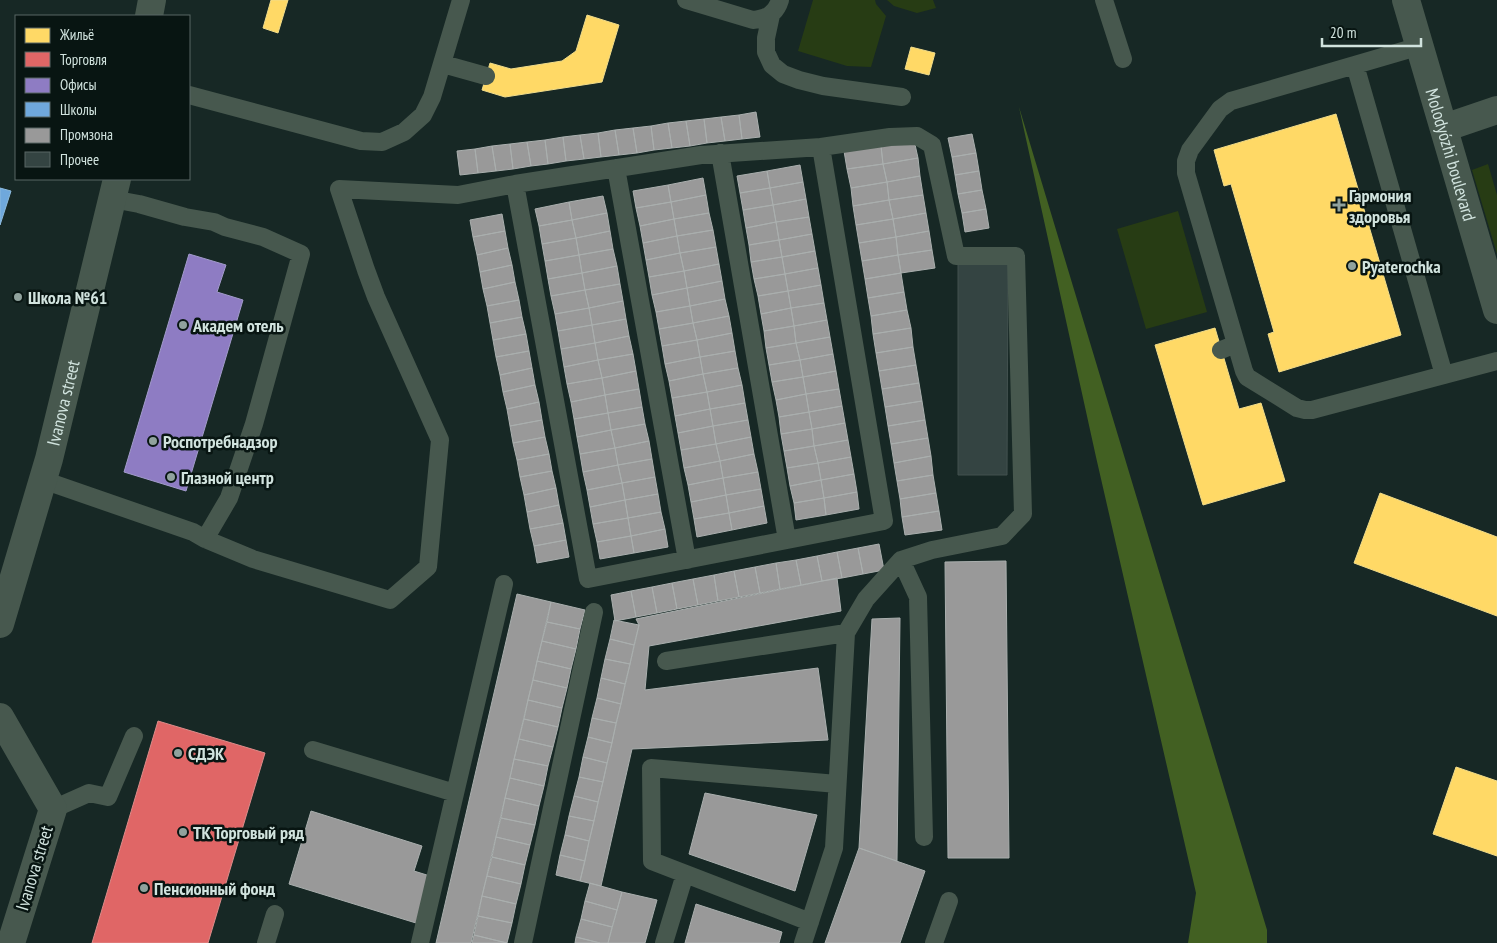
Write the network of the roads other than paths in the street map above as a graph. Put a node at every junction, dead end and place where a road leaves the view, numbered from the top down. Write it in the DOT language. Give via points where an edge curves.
graph roads {
  1 [pos="152,0"];
  2 [pos="461,0"];
  3 [pos="686,0"];
  4 [pos="780,0"];
  5 [pos="1104,0"];
  6 [pos="1406,0"];
  7 [pos="149,15"];
  8 [pos="770,16"];
  9 [pos="1420,46"];
  10 [pos="1123,59"];
  11 [pos="442,64"];
  12 [pos="1355,65"];
  13 [pos="486,76"];
  14 [pos="190,95"];
  15 [pos="902,97"];
  16 [pos="1497,110"];
  17 [pos="1444,128"];
  18 [pos="821,147"];
  19 [pos="720,153"];
  20 [pos="616,168"];
  21 [pos="515,184"];
  22 [pos="115,189"];
  23 [pos="1497,310"];
  24 [pos="1497,361"];
  25 [pos="1444,375"];
  26 [pos="1280,398"];
  27 [pos="1261,402"];
  28 [pos="44,480"];
  29 [pos="205,539"];
  30 [pos="787,540"];
  31 [pos="687,560"];
  32 [pos="901,560"];
  33 [pos="504,584"];
  34 [pos="594,612"];
  35 [pos="0,624"];
  36 [pos="846,632"];
  37 [pos="666,661"];
  38 [pos="0,717"];
  39 [pos="134,736"];
  40 [pos="313,750"];
  41 [pos="837,784"];
  42 [pos="455,793"];
  43 [pos="53,810"];
  44 [pos="924,837"];
  45 [pos="685,874"];
  46 [pos="949,901"];
  47 [pos="275,914"];
  48 [pos="810,922"];
  49 [pos="9,934"];
  50 [pos="266,943"];
  51 [pos="420,943"];
  52 [pos="523,943"];
  53 [pos="664,943"];
  54 [pos="803,943"];
  55 [pos="934,943"];
  1 -- 7 [label="street"];
  2 -- 11 [label="lane"];
  3 -- 8 [label="lane" via="749,20"];
  4 -- 8 [label="lane"];
  5 -- 10 [label="lane"];
  6 -- 9 [label="street, Molodyózhi boulevard"];
  8 -- 15 [label="lane" via="766,52 772,65 783,74 823,86"];
  9 -- 12 [label="lane"];
  9 -- 17 [label="street, Molodyózhi boulevard"];
  11 -- 13 [label="lane"];
  11 -- 14 [label="lane" via="432,97 422,115 404,132 382,142 361,141"];
  12 -- 25 [label="lane"];
  12 -- 26 [label="lane" via="1231,101 1220,109 1190,150 1186,161 1186,173 1229,347 1247,377"];
  16 -- 17 [label="street"];
  17 -- 23 [label="street, Molodyózhi boulevard"];
  18 -- 19 [label="lane"];
  18 -- 30 [label="lane" via="884,522"];
  18 -- 32 [label="lane" via="917,136 932,146 956,256 1016,256 1023,514 1002,536 932,550"];
  19 -- 20 [label="lane"];
  19 -- 30 [label="lane"];
  20 -- 21 [label="lane"];
  20 -- 31 [label="lane"];
  21 -- 29 [label="lane" via="458,195 340,189 373,288 440,440 428,567 390,600 253,559"];
  21 -- 31 [label="lane" via="588,579"];
  22 -- 28 [label="street, Ivanova street"];
  22 -- 29 [label="lane" via="139,204 214,222 301,254 254,424 229,498"];
  24 -- 25 [label="lane"];
  25 -- 26 [label="lane" via="1312,410 1297,408"];
  26 -- 27 [label="lane"];
  28 -- 29 [label="lane"];
  28 -- 35 [label="street, Ivanova street"];
  30 -- 31 [label="lane"];
  32 -- 36 [label="lane" via="866,599"];
  32 -- 44 [label="lane" via="918,597"];
  33 -- 42 [label="lane"];
  34 -- 52 [label="lane"];
  36 -- 37 [label="lane"];
  36 -- 41 [label="lane"];
  38 -- 43 [label="street, Ivanova street"];
  39 -- 43 [label="lane" via="108,798 89,793"];
  40 -- 42 [label="lane"];
  41 -- 45 [label="lane" via="650,768 652,861"];
  41 -- 48 [label="lane" via="834,848"];
  42 -- 51 [label="lane"];
  43 -- 49 [label="street, Ivanova street"];
  45 -- 48 [label="lane"];
  45 -- 53 [label="lane"];
  46 -- 55 [label="lane"];
  47 -- 50 [label="lane"];
  48 -- 54 [label="lane"];
}
